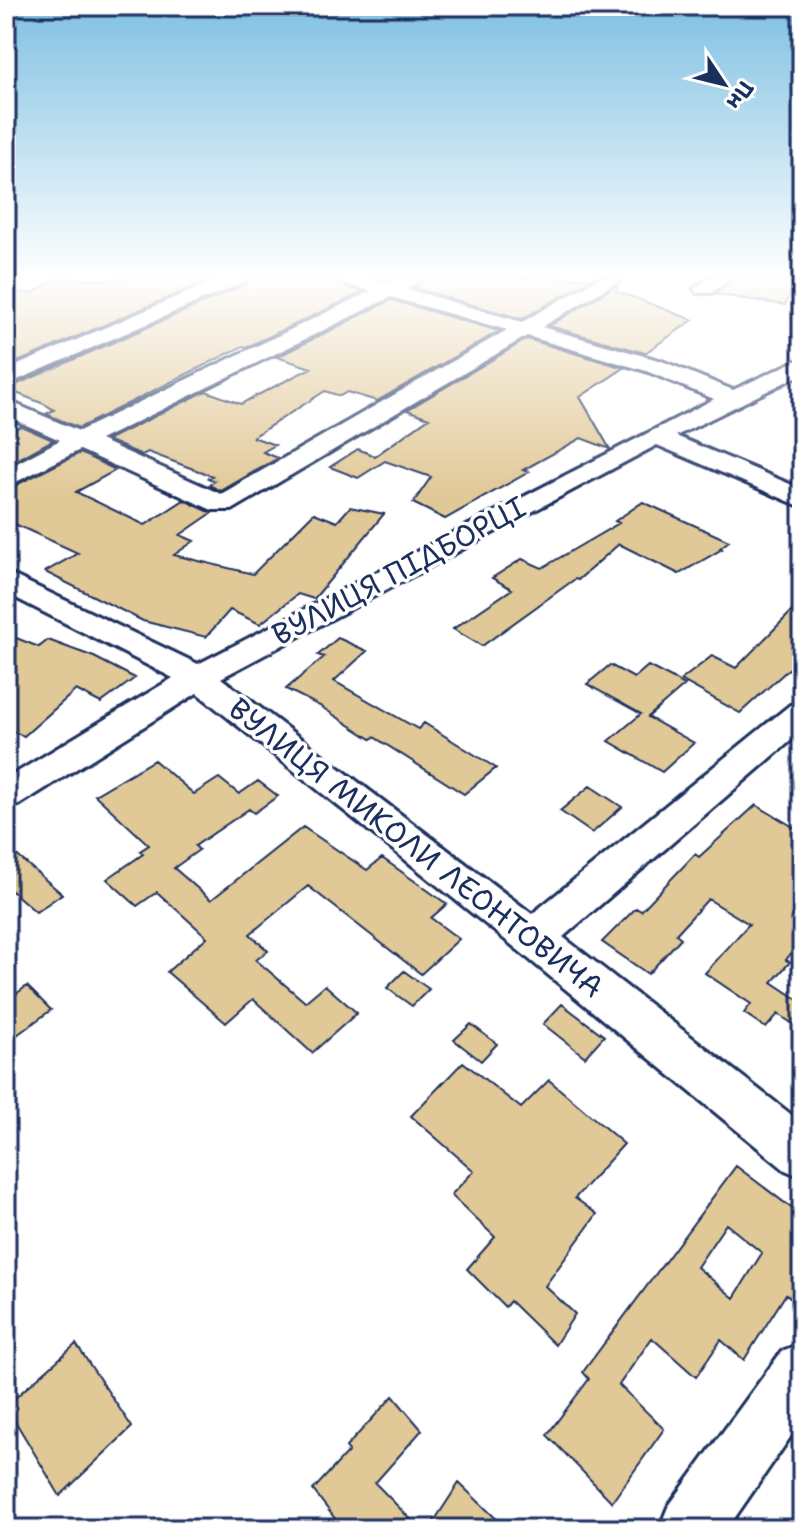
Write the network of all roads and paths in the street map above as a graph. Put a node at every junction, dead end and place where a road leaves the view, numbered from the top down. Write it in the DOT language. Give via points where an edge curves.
graph roads {
  1 [pos="72,350"];
  2 [pos="266,350"];
  3 [pos="487,350"];
  4 [pos="598,350"];
  5 [pos="802,365"];
  6 [pos="6,378"];
  7 [pos="735,399"];
  8 [pos="6,407"];
  9 [pos="656,436"];
  10 [pos="80,440"];
  11 [pos="6,479"];
  12 [pos="802,499"];
  13 [pos="6,581"];
  14 [pos="198,677"];
  15 [pos="802,713"];
  16 [pos="6,796"];
  17 [pos="533,938"];
  18 [pos="802,1153"];
  19 [pos="802,1371"];
  20 [pos="690,1529"];
  1 -- 6 [label="street"];
  2 -- 10 [label="street"];
  3 -- 10 [label="street" via="222,504"];
  4 -- 7 [label="street"];
  5 -- 7 [label="street, ВУЛИЦЯ ПІДБОРЦІ"];
  7 -- 9 [label="street, ВУЛИЦЯ ПІДБОРЦІ"];
  8 -- 10 [label="street"];
  9 -- 12 [label="street"];
  9 -- 14 [label="street, ВУЛИЦЯ ПІДБОРЦІ"];
  10 -- 11 [label="street"];
  13 -- 14 [label="street, ВУЛИЦЯ МИКОЛИ ЛЕОНТОВИЧА"];
  14 -- 16 [label="street, ВУЛИЦЯ ПІДБОРЦІ"];
  14 -- 17 [label="street, ВУЛИЦЯ МИКОЛИ ЛЕОНТОВИЧА"];
  15 -- 17 [label="street"];
  17 -- 18 [label="street, ВУЛИЦЯ МИКОЛИ ЛЕОНТОВИЧА"];
  19 -- 20 [label="street"];
}
